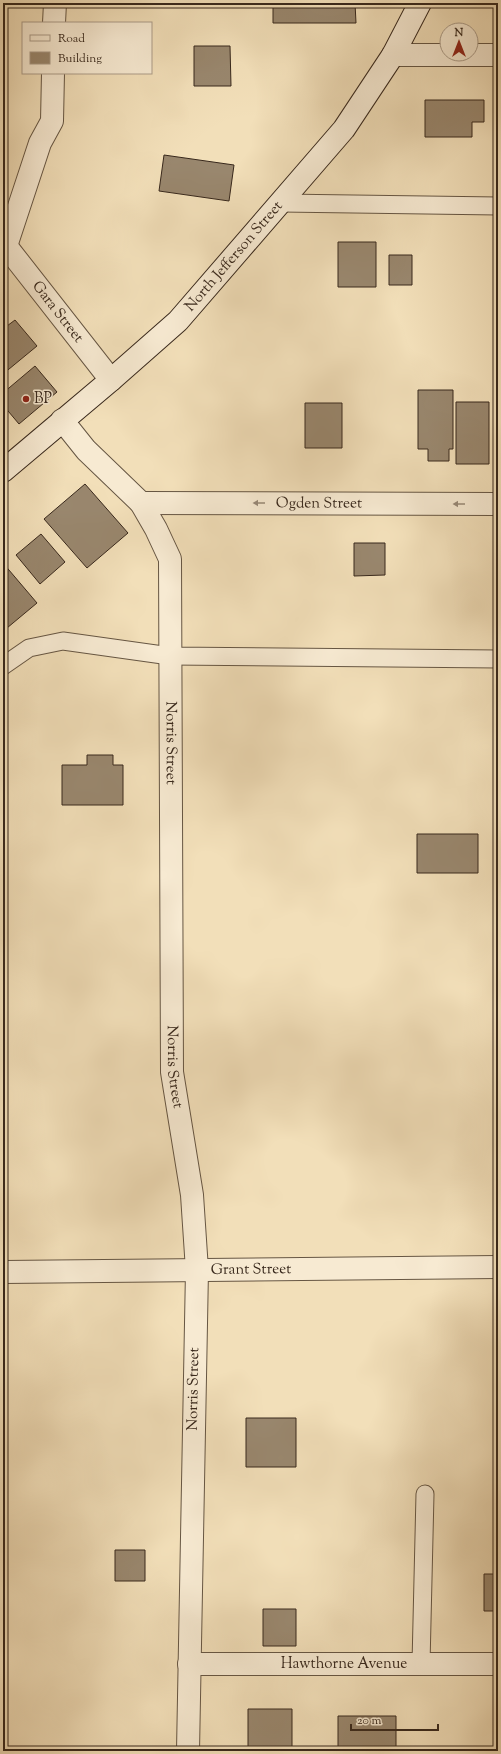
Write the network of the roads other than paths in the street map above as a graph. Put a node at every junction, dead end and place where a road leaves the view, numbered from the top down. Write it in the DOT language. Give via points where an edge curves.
graph roads {
  1 [pos="55,3"];
  2 [pos="420,3"];
  3 [pos="54,22"];
  4 [pos="393,55"];
  5 [pos="498,55"];
  6 [pos="53,74"];
  7 [pos="281,203"];
  8 [pos="498,206"];
  9 [pos="5,246"];
  10 [pos="111,380"];
  11 [pos="62,420"];
  12 [pos="3,471"];
  13 [pos="140,503"];
  14 [pos="498,504"];
  15 [pos="170,656"];
  16 [pos="498,659"];
  17 [pos="3,666"];
  18 [pos="498,1267"];
  19 [pos="197,1270"];
  20 [pos="3,1272"];
  21 [pos="425,1494"];
  22 [pos="189,1664"];
  23 [pos="420,1664"];
  24 [pos="498,1664"];
  25 [pos="188,1751"];
  1 -- 3 [label="street"];
  2 -- 4 [label="street, North Jefferson Street"];
  4 -- 5 [label="street"];
  4 -- 7 [label="street, North Jefferson Street" via="344,129"];
  6 -- 9 [label="street" via="52,121 40,143"];
  7 -- 8 [label="lane"];
  7 -- 10 [label="street, North Jefferson Street" via="178,321"];
  9 -- 10 [label="street, Gara Street"];
  10 -- 11 [label="street, North Jefferson Street"];
  11 -- 12 [label="street, North Jefferson Street"];
  11 -- 13 [label="street, Norris Street" via="86,450"];
  14 -- 13 [label="street, Ogden Street, one-way"];
  13 -- 15 [label="street, Norris Street" via="170,559"];
  15 -- 16 [label="lane"];
  15 -- 17 [label="lane" via="64,641 29,648"];
  15 -- 19 [label="street, Norris Street" via="172,1072 192,1195"];
  18 -- 19 [label="street, Grant Street"];
  19 -- 20 [label="street, Grant Street"];
  19 -- 22 [label="street, Norris Street"];
  21 -- 23 [label="lane"];
  22 -- 23 [label="street, Hawthorne Avenue"];
  22 -- 25 [label="street, Norris Street"];
  23 -- 24 [label="street, Hawthorne Avenue"];
}
